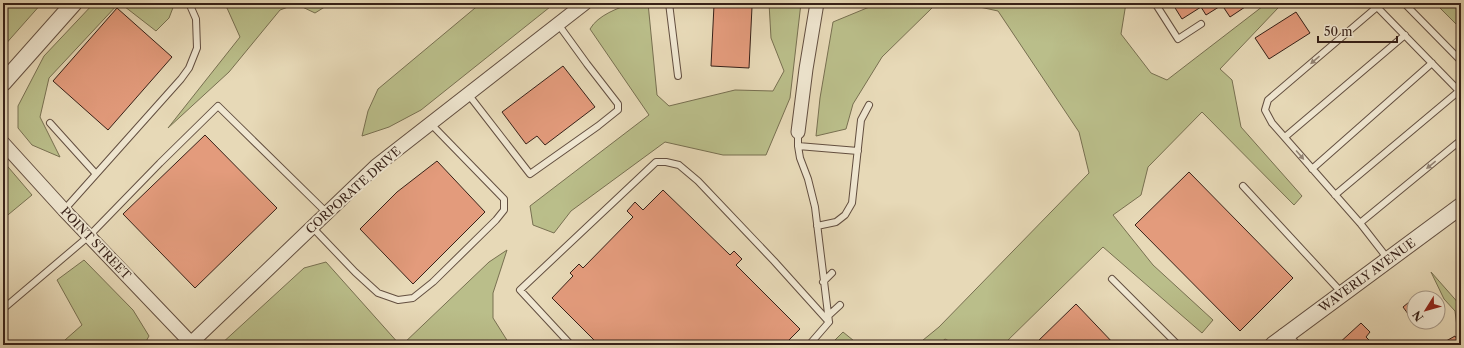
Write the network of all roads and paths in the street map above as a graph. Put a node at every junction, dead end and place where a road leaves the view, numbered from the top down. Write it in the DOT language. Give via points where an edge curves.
graph roads {
  1 [pos="74,3"];
  2 [pos="189,3"];
  3 [pos="585,3"];
  4 [pos="669,3"];
  5 [pos="817,3"];
  6 [pos="1156,3"];
  7 [pos="1404,3"];
  8 [pos="1376,5"];
  9 [pos="558,24"];
  10 [pos="1201,24"];
  11 [pos="1404,35"];
  12 [pos="1461,61"];
  13 [pos="1432,63"];
  14 [pos="678,76"];
  15 [pos="3,83"];
  16 [pos="1460,92"];
  17 [pos="468,94"];
  18 [pos="869,106"];
  19 [pos="50,123"];
  20 [pos="430,124"];
  21 [pos="798,132"];
  22 [pos="1285,138"];
  23 [pos="1461,140"];
  24 [pos="3,143"];
  25 [pos="798,146"];
  26 [pos="858,151"];
  27 [pos="1312,168"];
  28 [pos="96,174"];
  29 [pos="1243,186"];
  30 [pos="1335,195"];
  31 [pos="1461,206"];
  32 [pos="64,210"];
  33 [pos="327,213"];
  34 [pos="1360,223"];
  35 [pos="817,226"];
  36 [pos="312,227"];
  37 [pos="89,236"];
  38 [pos="1388,259"];
  39 [pos="832,273"];
  40 [pos="1112,279"];
  41 [pos="823,282"];
  42 [pos="1342,292"];
  43 [pos="840,305"];
  44 [pos="3,309"];
  45 [pos="828,319"];
  46 [pos="1283,342"];
  47 [pos="190,344"];
  48 [pos="571,345"];
  49 [pos="809,345"];
  50 [pos="1178,345"];
  1 -- 15 [label="street"];
  2 -- 28 [label="lane" via="196,18 197,48 189,68"];
  3 -- 9 [label="street, CORPORATE DRIVE"];
  4 -- 14 [label="lane"];
  5 -- 21 [label="street"];
  6 -- 10 [label="lane" via="1178,39"];
  7 -- 12 [label="lane"];
  8 -- 11 [label="lane"];
  8 -- 22 [label="lane, one-way" via="1268,100 1265,110"];
  9 -- 17 [label="street, CORPORATE DRIVE"];
  9 -- 17 [label="lane" via="618,104 618,110 598,126 530,174"];
  11 -- 13 [label="lane"];
  11 -- 22 [label="lane"];
  13 -- 16 [label="lane"];
  13 -- 27 [label="lane"];
  16 -- 30 [label="lane"];
  17 -- 20 [label="street, CORPORATE DRIVE"];
  18 -- 26 [label="lane" via="861,120"];
  19 -- 28 [label="lane"];
  20 -- 33 [label="street, CORPORATE DRIVE" via="376,166"];
  20 -- 36 [label="lane" via="504,199 504,210 496,220 433,282 413,298 398,300 378,293"];
  21 -- 25 [label="lane"];
  22 -- 27 [label="lane, one-way"];
  23 -- 34 [label="lane, one-way"];
  24 -- 32 [label="street, POINT STREET"];
  25 -- 26 [label="lane"];
  25 -- 35 [label="lane" via="815,207"];
  26 -- 35 [label="lane" via="852,203 845,215 836,222"];
  27 -- 30 [label="lane"];
  28 -- 32 [label="lane"];
  29 -- 42 [label="lane"];
  30 -- 34 [label="lane"];
  31 -- 38 [label="street, WAVERLY AVENUE"];
  32 -- 37 [label="street, POINT STREET"];
  33 -- 36 [label="street, CORPORATE DRIVE"];
  33 -- 37 [label="lane" via="218,106"];
  34 -- 38 [label="lane"];
  35 -- 41 [label="lane"];
  36 -- 47 [label="street, CORPORATE DRIVE"];
  37 -- 44 [label="lane"];
  37 -- 47 [label="street, POINT STREET"];
  38 -- 42 [label="street, WAVERLY AVENUE"];
  39 -- 41 [label="lane"];
  40 -- 50 [label="lane"];
  41 -- 45 [label="lane"];
  42 -- 46 [label="street, WAVERLY AVENUE"];
  43 -- 45 [label="lane"];
  45 -- 48 [label="lane" via="698,181 679,165 656,162 520,290"];
  45 -- 49 [label="lane"];
}
